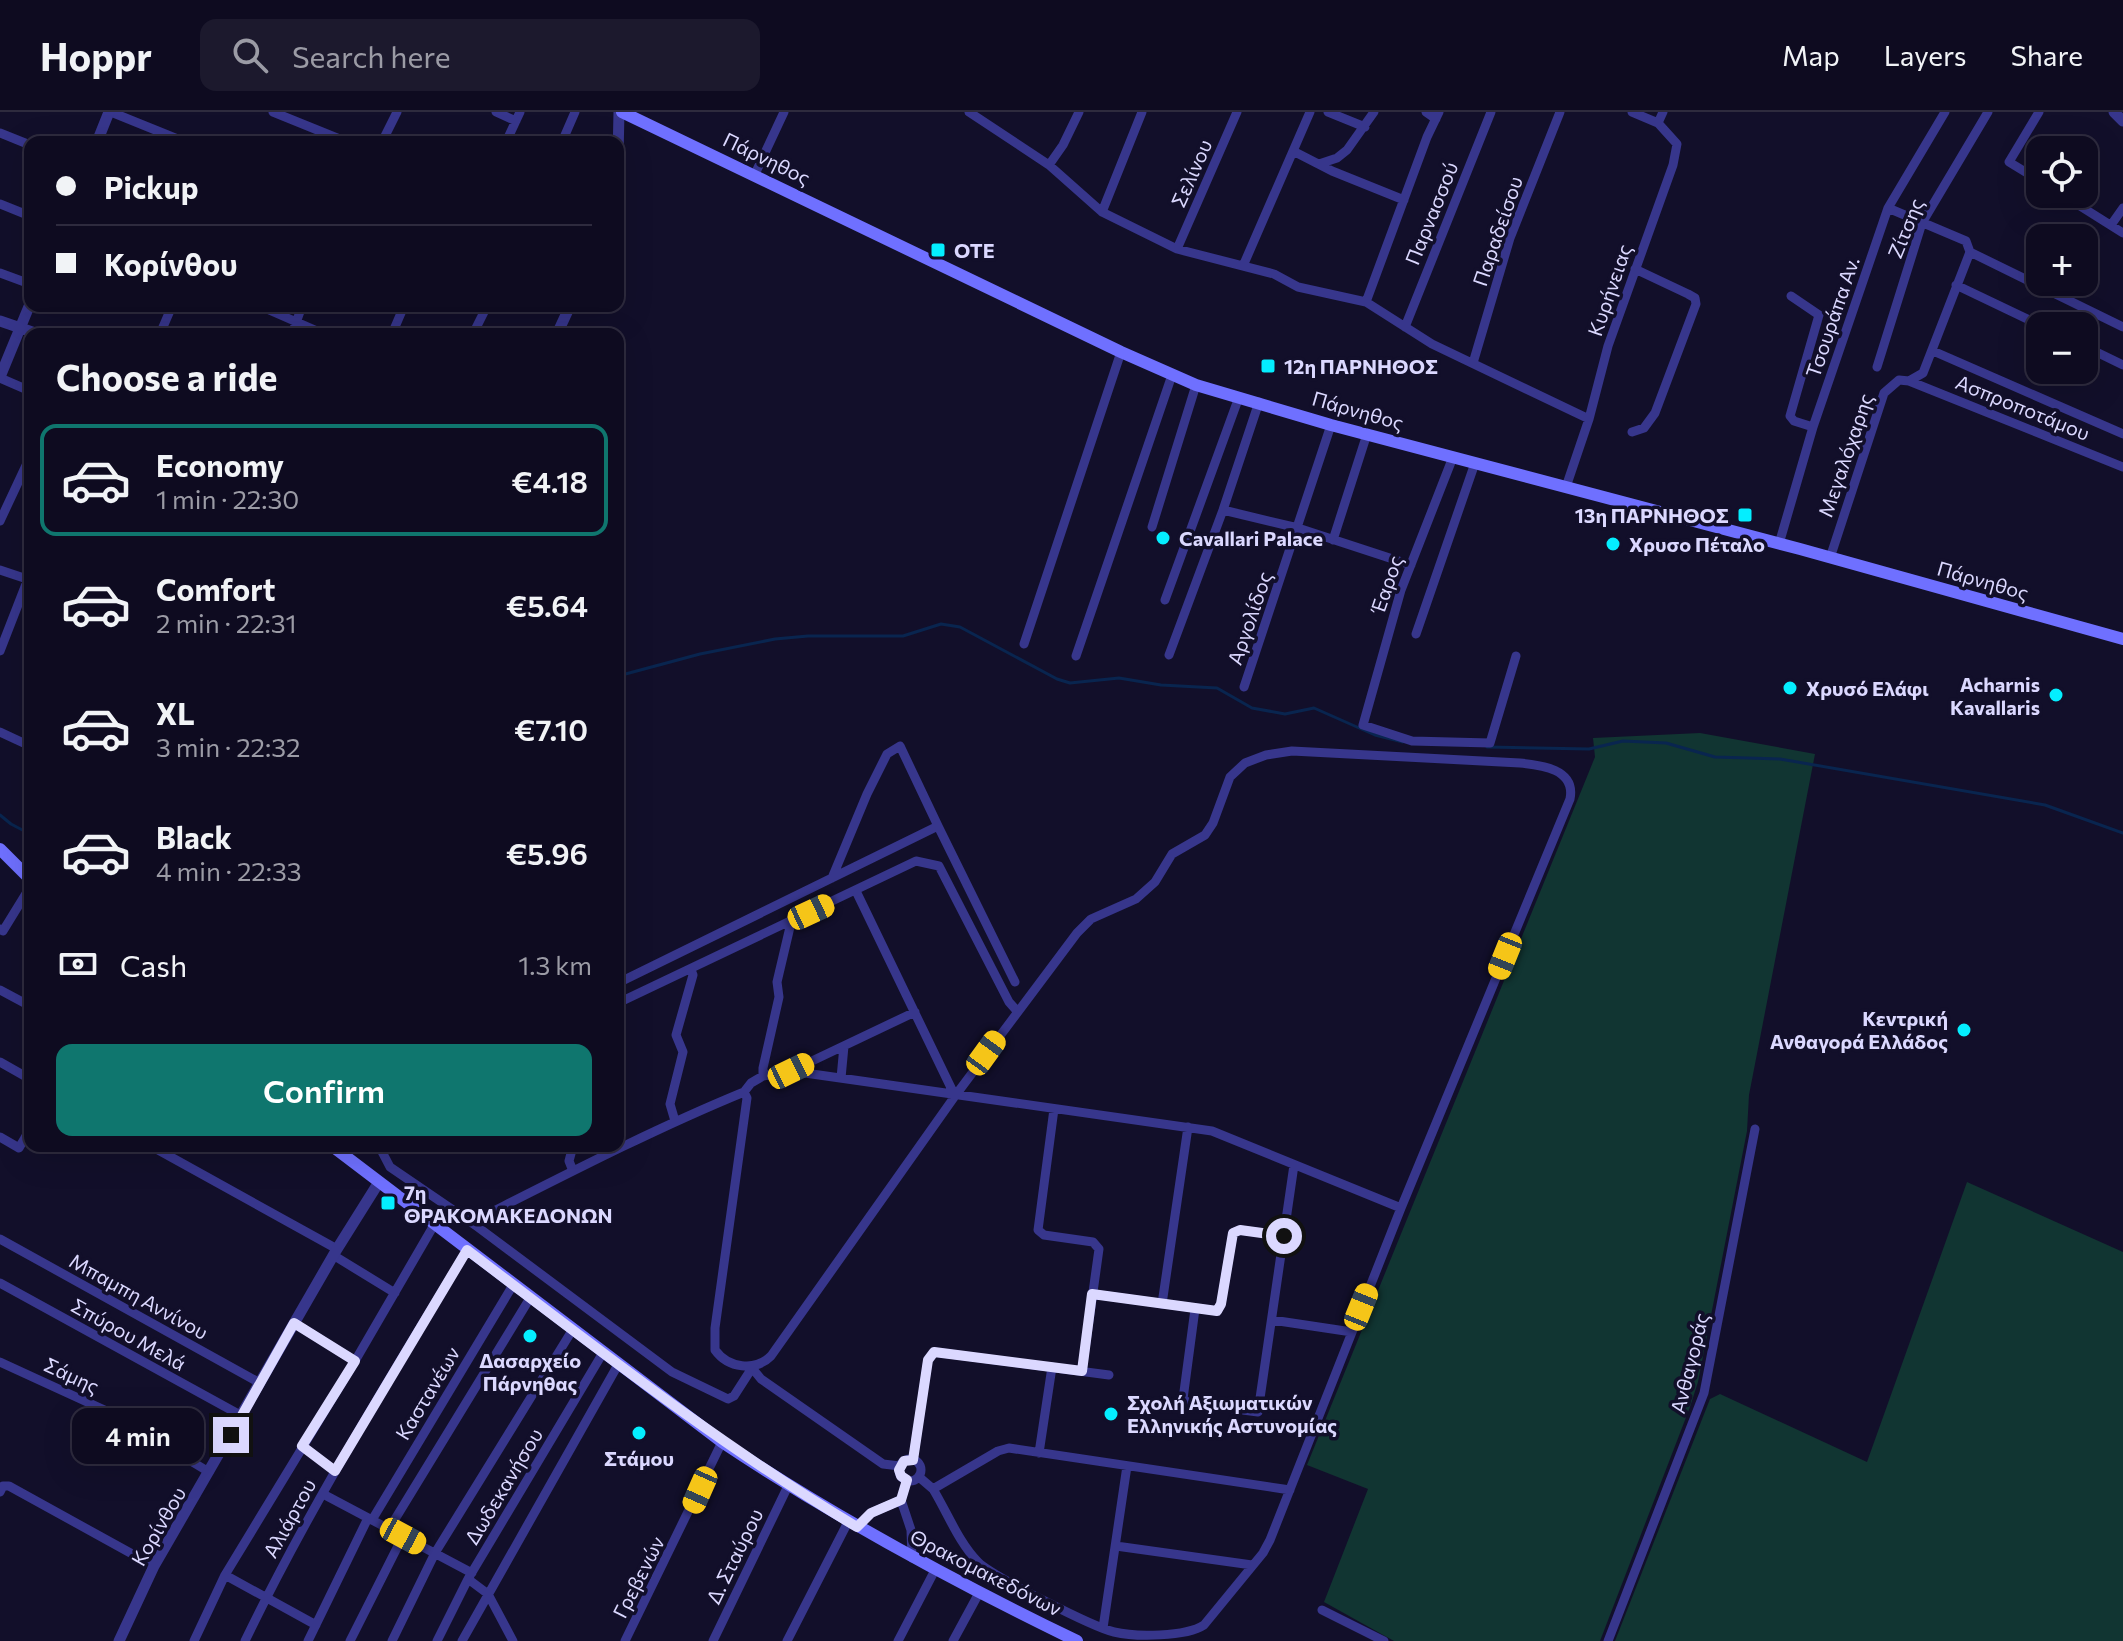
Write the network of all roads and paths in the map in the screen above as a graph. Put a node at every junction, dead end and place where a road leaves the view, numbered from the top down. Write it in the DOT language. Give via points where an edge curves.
graph roads {
  1 [pos="110,112"];
  2 [pos="273,112"];
  3 [pos="397,112"];
  4 [pos="496,112"];
  5 [pos="575,112"];
  6 [pos="620,112"];
  7 [pos="784,112"];
  8 [pos="969,112"];
  9 [pos="1079,112"];
  10 [pos="1142,112"];
  11 [pos="1237,112"];
  12 [pos="1310,112"];
  13 [pos="1328,112"];
  14 [pos="1374,112"];
  15 [pos="1426,112"];
  16 [pos="1491,112"];
  17 [pos="1560,112"];
  18 [pos="1632,112"];
  19 [pos="1663,112"];
  20 [pos="1945,112"];
  21 [pos="1988,112"];
  22 [pos="2039,112"];
  23 [pos="2114,112"];
  24 [pos="1438,115"];
  25 [pos="518,117"];
  26 [pos="2123,121"];
  27 [pos="1658,123"];
  28 [pos="1365,127"];
  29 [pos="0,133"];
  30 [pos="100,136"];
  31 [pos="170,136"];
  32 [pos="332,136"];
  33 [pos="385,136"];
  34 [pos="509,136"];
  35 [pos="565,136"];
  36 [pos="619,136"];
  37 [pos="24,143"];
  38 [pos="1293,151"];
  39 [pos="1319,164"];
  40 [pos="1049,165"];
  41 [pos="2026,172"];
  42 [pos="755,174"];
  43 [pos="1404,200"];
  44 [pos="0,204"];
  45 [pos="1888,208"];
  46 [pos="2084,208"];
  47 [pos="2123,208"];
  48 [pos="1102,212"];
  49 [pos="24,214"];
  50 [pos="1922,223"];
  51 [pos="2111,225"];
  52 [pos="2123,233"];
  53 [pos="1177,249"];
  54 [pos="1970,252"];
  55 [pos="1243,266"];
  56 [pos="1635,269"];
  57 [pos="0,273"];
  58 [pos="24,282"];
  59 [pos="1956,285"];
  60 [pos="1791,296"];
  61 [pos="1366,302"];
  62 [pos="27,312"];
  63 [pos="275,312"];
  64 [pos="299,312"];
  65 [pos="2026,318"];
  66 [pos="296,320"];
  67 [pos="0,321"];
  68 [pos="1405,327"];
  69 [pos="2123,327"];
  70 [pos="20,328"];
  71 [pos="294,328"];
  72 [pos="312,328"];
  73 [pos="24,329"];
  74 [pos="1933,351"];
  75 [pos="1121,352"];
  76 [pos="2098,353"];
  77 [pos="1473,363"];
  78 [pos="2123,365"];
  79 [pos="1877,367"];
  80 [pos="1172,375"];
  81 [pos="0,378"];
  82 [pos="1909,381"];
  83 [pos="1196,385"];
  84 [pos="24,388"];
  85 [pos="1239,397"];
  86 [pos="1259,402"];
  87 [pos="1589,419"];
  88 [pos="1331,425"];
  89 [pos="1813,427"];
  90 [pos="1632,432"];
  91 [pos="1367,434"];
  92 [pos="2123,434"];
  93 [pos="1453,457"];
  94 [pos="1475,463"];
  95 [pos="2123,467"];
  96 [pos="24,470"];
  97 [pos="1566,487"];
  98 [pos="1223,510"];
  99 [pos="0,521"];
  100 [pos="1152,527"];
  101 [pos="1298,528"];
  102 [pos="1333,540"];
  103 [pos="1779,544"];
  104 [pos="1830,558"];
  105 [pos="1411,565"];
  106 [pos="0,570"];
  107 [pos="24,577"];
  108 [pos="24,591"];
  109 [pos="1165,600"];
  110 [pos="1416,634"];
  111 [pos="2123,639"];
  112 [pos="1024,644"];
  113 [pos="0,651"];
  114 [pos="1169,655"];
  115 [pos="1076,656"];
  116 [pos="1516,656"];
  117 [pos="1244,687"];
  118 [pos="0,732"];
  119 [pos="24,743"];
  120 [pos="938,826"];
  121 [pos="0,849"];
  122 [pos="24,873"];
  123 [pos="832,878"];
  124 [pos="856,891"];
  125 [pos="24,896"];
  126 [pos="789,922"];
  127 [pos="2,930"];
  128 [pos="691,970"];
  129 [pos="624,980"];
  130 [pos="1015,982"];
  131 [pos="0,990"];
  132 [pos="624,1000"];
  133 [pos="24,1003"];
  134 [pos="1017,1011"];
  135 [pos="915,1012"];
  136 [pos="844,1046"];
  137 [pos="0,1062"];
  138 [pos="791,1071"];
  139 [pos="24,1076"];
  140 [pos="763,1076"];
  141 [pos="841,1078"];
  142 [pos="744,1092"];
  143 [pos="955,1096"];
  144 [pos="1054,1109"];
  145 [pos="675,1121"];
  146 [pos="1188,1127"];
  147 [pos="1755,1129"];
  148 [pos="0,1137"];
  149 [pos="24,1139"];
  150 [pos="624,1146"];
  151 [pos="161,1152"];
  152 [pos="340,1152"];
  153 [pos="382,1152"];
  154 [pos="571,1152"];
  155 [pos="612,1152"];
  156 [pos="1294,1165"];
  157 [pos="573,1171"];
  158 [pos="379,1182"];
  159 [pos="1401,1208"];
  160 [pos="434,1225"];
  161 [pos="475,1225"];
  162 [pos="1284,1236"];
  163 [pos="0,1239"];
  164 [pos="467,1250"];
  165 [pos="335,1252"];
  166 [pos="0,1283"];
  167 [pos="513,1285"];
  168 [pos="395,1293"];
  169 [pos="1092,1294"];
  170 [pos="530,1298"];
  171 [pos="1162,1304"];
  172 [pos="1195,1309"];
  173 [pos="1272,1320"];
  174 [pos="294,1323"];
  175 [pos="573,1329"];
  176 [pos="1352,1332"];
  177 [pos="604,1351"];
  178 [pos="355,1361"];
  179 [pos="0,1362"];
  180 [pos="619,1363"];
  181 [pos="1052,1367"];
  182 [pos="752,1368"];
  183 [pos="1082,1371"];
  184 [pos="1109,1375"];
  185 [pos="260,1383"];
  186 [pos="242,1416"];
  187 [pos="722,1442"];
  188 [pos="302,1446"];
  189 [pos="544,1451"];
  190 [pos="1039,1453"];
  191 [pos="913,1460"];
  192 [pos="562,1464"];
  193 [pos="900,1466"];
  194 [pos="1127,1466"];
  195 [pos="335,1471"];
  196 [pos="209,1472"];
  197 [pos="919,1477"];
  198 [pos="907,1480"];
  199 [pos="788,1486"];
  200 [pos="933,1489"];
  201 [pos="1290,1490"];
  202 [pos="0,1492"];
  203 [pos="323,1494"];
  204 [pos="901,1500"];
  205 [pos="370,1519"];
  206 [pos="853,1524"];
  207 [pos="389,1529"];
  208 [pos="403,1536"];
  209 [pos="1116,1546"];
  210 [pos="435,1553"];
  211 [pos="912,1558"];
  212 [pos="1252,1565"];
  213 [pos="154,1566"];
  214 [pos="935,1570"];
  215 [pos="225,1575"];
  216 [pos="470,1576"];
  217 [pos="979,1593"];
  218 [pos="488,1594"];
  219 [pos="266,1597"];
  220 [pos="1322,1610"];
  221 [pos="316,1625"];
  222 [pos="1103,1628"];
  223 [pos="1061,1638"];
  224 [pos="119,1641"];
  225 [pos="194,1641"];
  226 [pos="245,1641"];
  227 [pos="308,1641"];
  228 [pos="350,1641"];
  229 [pos="392,1641"];
  230 [pos="437,1641"];
  231 [pos="462,1641"];
  232 [pos="513,1641"];
  233 [pos="625,1641"];
  234 [pos="713,1641"];
  235 [pos="787,1641"];
  236 [pos="898,1641"];
  237 [pos="953,1641"];
  238 [pos="1077,1641"];
  239 [pos="1384,1641"];
  240 [pos="1608,1641"];
  1 -- 30 [label="street"];
  1 -- 31 [label="street"];
  2 -- 32 [label="street"];
  3 -- 33 [label="street"];
  4 -- 25 [label="street"];
  5 -- 35 [label="street"];
  6 -- 36 [label="street"];
  6 -- 42 [label="main road, Πάρνηθος"];
  7 -- 42 [label="street"];
  8 -- 40 [label="street"];
  9 -- 40 [label="street"];
  10 -- 48 [label="street"];
  11 -- 53 [label="street, Σελίνου"];
  12 -- 38 [label="street"];
  13 -- 28 [label="street"];
  14 -- 28 [label="street"];
  15 -- 24 [label="street"];
  16 -- 68 [label="street, Παρνασσού"];
  17 -- 77 [label="street, Παραδείσου" via="1510,238"];
  18 -- 27 [label="street"];
  19 -- 27 [label="street"];
  20 -- 45 [label="street, Τσουράπα Αν."];
  21 -- 50 [label="street, Ζίτσης"];
  22 -- 41 [label="street" via="2009,162"];
  23 -- 26 [label="street"];
  24 -- 43 [label="street"];
  25 -- 34 [label="street"];
  27 -- 56 [label="street, Κυρήνειας" via="1677,144"];
  28 -- 39 [label="street" via="1337,158"];
  29 -- 37 [label="street"];
  38 -- 39 [label="street"];
  38 -- 55 [label="street"];
  39 -- 43 [label="street"];
  40 -- 48 [label="street"];
  42 -- 75 [label="main road, Πάρνηθος"];
  43 -- 61 [label="street"];
  44 -- 49 [label="street"];
  45 -- 50 [label="street"];
  45 -- 89 [label="street, Τσουράπα Αν."];
  46 -- 51 [label="street"];
  47 -- 51 [label="street"];
  48 -- 53 [label="street"];
  50 -- 54 [label="street" via="1966,241"];
  50 -- 79 [label="street, Ζίτσης"];
  51 -- 52 [label="street"];
  53 -- 55 [label="street"];
  54 -- 59 [label="street, Μεγαλόχαρης"];
  54 -- 69 [label="street"];
  55 -- 61 [label="street" via="1298,287"];
  56 -- 87 [label="street, Κυρήνειας"];
  56 -- 90 [label="street" via="1695,298 1696,304 1655,413 1644,428"];
  57 -- 58 [label="street"];
  59 -- 65 [label="street"];
  59 -- 74 [label="street, Μεγαλόχαρης"];
  60 -- 89 [label="street" via="1819,315 1790,416"];
  61 -- 68 [label="street"];
  62 -- 70 [label="street"];
  63 -- 66 [label="street"];
  64 -- 66 [label="street"];
  66 -- 71 [label="street"];
  66 -- 72 [label="street"];
  67 -- 70 [label="street"];
  68 -- 77 [label="street"];
  70 -- 73 [label="street"];
  70 -- 81 [label="street"];
  74 -- 82 [label="street, Μεγαλόχαρης" via="1923,373"];
  74 -- 92 [label="street"];
  75 -- 80 [label="main road, Πάρνηθος"];
  75 -- 112 [label="street"];
  76 -- 78 [label="street"];
  77 -- 87 [label="street"];
  80 -- 83 [label="main road, Πάρνηθος"];
  80 -- 115 [label="street"];
  81 -- 84 [label="street"];
  82 -- 95 [label="street, Ασπροποτάμου"];
  82 -- 104 [label="street, Μεγαλόχαρης" via="1899,380 1884,393"];
  83 -- 85 [label="main road, Πάρνηθος"];
  83 -- 100 [label="street"];
  85 -- 86 [label="main road, Πάρνηθος"];
  85 -- 109 [label="street"];
  86 -- 88 [label="main road, Πάρνηθος"];
  86 -- 98 [label="street"];
  87 -- 97 [label="street, Κυρήνειας"];
  88 -- 91 [label="main road, Πάρνηθος"];
  88 -- 101 [label="street, Αργολίδος"];
  89 -- 103 [label="street, Τσουράπα Αν."];
  91 -- 93 [label="main road, Πάρνηθος"];
  91 -- 102 [label="street"];
  93 -- 94 [label="main road, Πάρνηθος"];
  93 -- 105 [label="street, Έαρος"];
  94 -- 97 [label="main road, Πάρνηθος"];
  94 -- 110 [label="street"];
  96 -- 99 [label="street"];
  97 -- 103 [label="main road, Πάρνηθος"];
  98 -- 101 [label="street"];
  98 -- 114 [label="street"];
  101 -- 102 [label="street"];
  101 -- 117 [label="street, Αργολίδος"];
  102 -- 105 [label="street"];
  103 -- 104 [label="main road, Πάρνηθος"];
  104 -- 111 [label="main road, Πάρνηθος"];
  105 -- 116 [label="street, Έαρος" via="1363,725 1412,741 1490,743"];
  106 -- 107 [label="street"];
  108 -- 113 [label="street"];
  118 -- 119 [label="street"];
  120 -- 123 [label="street"];
  120 -- 123 [label="street" via="900,746 887,754"];
  120 -- 130 [label="street"];
  121 -- 122 [label="main road"];
  123 -- 129 [label="street"];
  124 -- 126 [label="street"];
  124 -- 134 [label="street" via="916,861 939,866"];
  124 -- 135 [label="street"];
  125 -- 127 [label="street"];
  126 -- 128 [label="street"];
  126 -- 140 [label="street"];
  128 -- 132 [label="street"];
  128 -- 145 [label="street" via="676,1035 683,1052 670,1104"];
  131 -- 133 [label="street"];
  134 -- 143 [label="street"];
  134 -- 159 [label="street" via="1091,919 1136,899 1155,882 1172,854 1210,830 1230,777 1245,763 1292,751 1520,763 1557,771 1569,783 1570,799"];
  135 -- 136 [label="street"];
  135 -- 143 [label="street"];
  136 -- 138 [label="street"];
  136 -- 141 [label="street"];
  137 -- 139 [label="street"];
  138 -- 140 [label="street"];
  138 -- 141 [label="street"];
  140 -- 142 [label="street"];
  141 -- 143 [label="street"];
  142 -- 145 [label="street"];
  142 -- 182 [label="street" via="715,1350 726,1361"];
  143 -- 144 [label="street"];
  143 -- 182 [label="street" via="771,1356"];
  144 -- 146 [label="street"];
  144 -- 169 [label="street" via="1038,1230 1096,1243"];
  145 -- 150 [label="street"];
  146 -- 156 [label="street" via="1221,1134"];
  146 -- 171 [label="street"];
  147 -- 240 [label="street, Ανθαγοράς" via="1704,1393"];
  148 -- 149 [label="street" via="19,1148"];
  151 -- 165 [label="street"];
  152 -- 158 [label="main road, Θρακομακεδόνων"];
  153 -- 161 [label="street" via="390,1167"];
  154 -- 157 [label="street"];
  155 -- 157 [label="street"];
  156 -- 159 [label="street"];
  156 -- 162 [label="street"];
  157 -- 161 [label="street"];
  158 -- 160 [label="main road, Θρακομακεδόνων"];
  158 -- 165 [label="street, Κορίνθου"];
  159 -- 176 [label="street"];
  160 -- 164 [label="main road, Θρακομακεδόνων"];
  160 -- 168 [label="street"];
  161 -- 182 [label="street" via="672,1372 728,1399"];
  162 -- 172 [label="street" via="1236,1230 1220,1308"];
  162 -- 173 [label="street"];
  163 -- 185 [label="street, Μπαμπη Αννίνου"];
  164 -- 167 [label="main road, Θρακομακεδόνων"];
  164 -- 195 [label="street, Αλιάρτου"];
  165 -- 168 [label="street"];
  165 -- 174 [label="street, Κορίνθου"];
  166 -- 186 [label="street, Σπύρου Μελά"];
  167 -- 170 [label="main road, Θρακομακεδόνων"];
  167 -- 205 [label="street, Καστανέων"];
  168 -- 178 [label="street"];
  169 -- 171 [label="street"];
  169 -- 183 [label="street"];
  170 -- 175 [label="main road, Θρακομακεδόνων"];
  170 -- 207 [label="street"];
  171 -- 172 [label="street"];
  172 -- 173 [label="street" via="1183,1399 1189,1403 1258,1412"];
  173 -- 176 [label="street"];
  174 -- 178 [label="street"];
  174 -- 185 [label="street, Κορίνθου"];
  175 -- 177 [label="main road, Θρακομακεδόνων"];
  175 -- 210 [label="street"];
  176 -- 201 [label="street"];
  177 -- 180 [label="main road, Θρακομακεδόνων"];
  177 -- 189 [label="street, Δωδεκανήσου"];
  178 -- 188 [label="street"];
  179 -- 196 [label="street, Σάμης" via="111,1413"];
  180 -- 187 [label="main road, Θρακομακεδόνων"];
  180 -- 192 [label="street, Δωδεκανήσου"];
  181 -- 183 [label="street"];
  181 -- 190 [label="street"];
  181 -- 191 [label="street" via="934,1352 928,1360"];
  182 -- 193 [label="street" via="883,1464"];
  183 -- 184 [label="street"];
  185 -- 186 [label="street, Κορίνθου"];
  186 -- 196 [label="street, Κορίνθου"];
  187 -- 199 [label="main road, Θρακομακεδόνων"];
  187 -- 233 [label="street, Γρεβενών"];
  188 -- 195 [label="street"];
  188 -- 215 [label="street"];
  189 -- 192 [label="street"];
  189 -- 216 [label="street, Δωδεκανήσου"];
  190 -- 194 [label="street"];
  190 -- 200 [label="street" via="1003,1449"];
  191 -- 193 [label="street"];
  191 -- 197 [label="street" via="920,1467"];
  192 -- 218 [label="street, Δωδεκανήσου"];
  193 -- 198 [label="street"];
  194 -- 201 [label="street"];
  194 -- 209 [label="street"];
  195 -- 203 [label="street, Αλιάρτου"];
  196 -- 213 [label="street, Κορίνθου"];
  197 -- 198 [label="street"];
  197 -- 200 [label="street"];
  198 -- 204 [label="street"];
  199 -- 206 [label="main road, Θρακομακεδόνων"];
  199 -- 234 [label="street, Δ. Σταύρου"];
  200 -- 222 [label="street" via="981,1565"];
  201 -- 212 [label="street" via="1267,1547"];
  202 -- 213 [label="street" via="9,1486"];
  203 -- 205 [label="street"];
  203 -- 219 [label="street, Αλιάρτου"];
  204 -- 206 [label="street"];
  204 -- 211 [label="street" via="911,1530"];
  205 -- 207 [label="street"];
  205 -- 221 [label="street, Καστανέων"];
  206 -- 211 [label="main road, Θρακομακεδόνων"];
  206 -- 235 [label="street"];
  207 -- 208 [label="street"];
  208 -- 210 [label="street"];
  208 -- 228 [label="street"];
  209 -- 212 [label="street"];
  209 -- 222 [label="street"];
  210 -- 216 [label="street"];
  210 -- 229 [label="street"];
  211 -- 214 [label="main road, Θρακομακεδόνων"];
  212 -- 222 [label="street" via="1200,1628 1147,1635"];
  213 -- 224 [label="street, Κορίνθου"];
  214 -- 217 [label="main road, Θρακομακεδόνων"];
  214 -- 236 [label="street"];
  215 -- 219 [label="street"];
  215 -- 225 [label="street"];
  216 -- 218 [label="street"];
  216 -- 230 [label="street, Δωδεκανήσου"];
  217 -- 223 [label="main road, Θρακομακεδόνων"];
  217 -- 237 [label="street"];
  218 -- 231 [label="street, Δωδεκανήσου"];
  218 -- 232 [label="street"];
  219 -- 221 [label="street"];
  219 -- 226 [label="street, Αλιάρτου"];
  220 -- 239 [label="street"];
  221 -- 227 [label="street, Καστανέων"];
  223 -- 238 [label="main road, Θρακομακεδόνων"];
}
